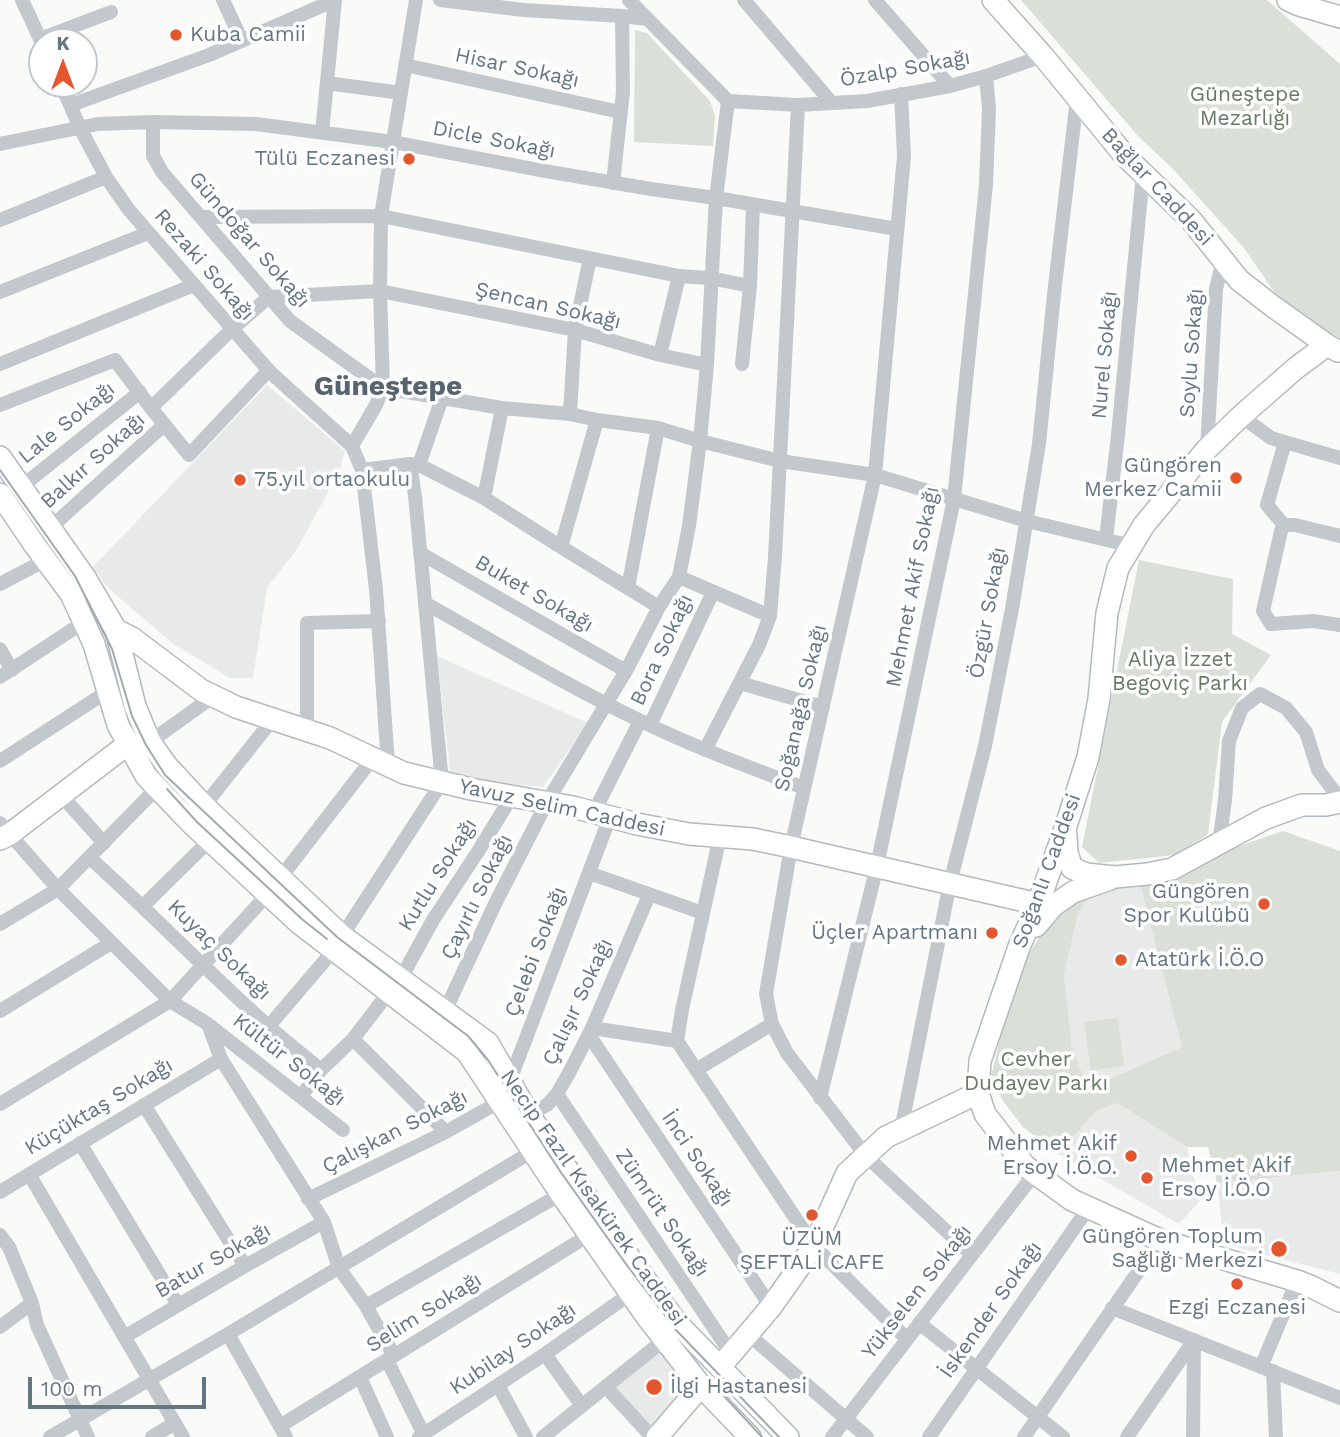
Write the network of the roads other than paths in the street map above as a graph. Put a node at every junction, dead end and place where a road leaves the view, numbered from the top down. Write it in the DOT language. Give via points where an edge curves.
graph roads {
  1 [pos="22,0"];
  2 [pos="223,0"];
  3 [pos="335,0"];
  4 [pos="416,0"];
  5 [pos="440,0"];
  6 [pos="629,0"];
  7 [pos="744,0"];
  8 [pos="875,0"];
  9 [pos="993,0"];
  10 [pos="1288,0"];
  11 [pos="111,12"];
  12 [pos="622,16"];
  13 [pos="1340,17"];
  14 [pos="647,19"];
  15 [pos="35,28"];
  16 [pos="72,28"];
  17 [pos="242,41"];
  18 [pos="1043,56"];
  19 [pos="405,65"];
  20 [pos="986,76"];
  21 [pos="327,83"];
  22 [pos="950,86"];
  23 [pos="401,93"];
  24 [pos="901,94"];
  25 [pos="68,98"];
  26 [pos="1077,98"];
  27 [pos="728,101"];
  28 [pos="832,103"];
  29 [pos="798,104"];
  30 [pos="71,105"];
  31 [pos="620,112"];
  32 [pos="153,122"];
  33 [pos="80,128"];
  34 [pos="322,133"];
  35 [pos="393,142"];
  36 [pos="0,144"];
  37 [pos="1143,174"];
  38 [pos="106,177"];
  39 [pos="613,183"];
  40 [pos="716,198"];
  41 [pos="753,205"];
  42 [pos="792,211"];
  43 [pos="381,216"];
  44 [pos="201,217"];
  45 [pos="0,220"];
  46 [pos="897,229"];
  47 [pos="148,233"];
  48 [pos="590,258"];
  49 [pos="1223,260"];
  50 [pos="679,276"];
  51 [pos="710,278"];
  52 [pos="194,285"];
  53 [pos="750,286"];
  54 [pos="380,291"];
  55 [pos="0,292"];
  56 [pos="269,297"];
  57 [pos="232,329"];
  58 [pos="575,330"];
  59 [pos="1327,350"];
  60 [pos="660,355"];
  61 [pos="0,364"];
  62 [pos="742,364"];
  63 [pos="706,365"];
  64 [pos="269,370"];
  65 [pos="383,388"];
  66 [pos="140,392"];
  67 [pos="442,398"];
  68 [pos="0,405"];
  69 [pos="151,408"];
  70 [pos="502,408"];
  71 [pos="570,414"];
  72 [pos="1241,416"];
  73 [pos="597,420"];
  74 [pos="164,425"];
  75 [pos="658,428"];
  76 [pos="700,441"];
  77 [pos="1285,442"];
  78 [pos="352,446"];
  79 [pos="1207,449"];
  80 [pos="0,457"];
  81 [pos="1340,457"];
  82 [pos="780,461"];
  83 [pos="415,465"];
  84 [pos="362,470"];
  85 [pos="875,475"];
  86 [pos="6,496"];
  87 [pos="484,498"];
  88 [pos="954,499"];
  89 [pos="1027,521"];
  90 [pos="1284,525"];
  91 [pos="50,528"];
  92 [pos="1340,536"];
  93 [pos="1106,539"];
  94 [pos="1132,545"];
  95 [pos="561,547"];
  96 [pos="420,553"];
  97 [pos="46,560"];
  98 [pos="679,577"];
  99 [pos="0,584"];
  100 [pos="628,589"];
  101 [pos="713,592"];
  102 [pos="425,603"];
  103 [pos="659,607"];
  104 [pos="770,616"];
  105 [pos="379,621"];
  106 [pos="84,622"];
  107 [pos="1340,625"];
  108 [pos="116,631"];
  109 [pos="0,649"];
  110 [pos="626,671"];
  111 [pos="6,673"];
  112 [pos="740,683"];
  113 [pos="108,691"];
  114 [pos="214,696"];
  115 [pos="606,705"];
  116 [pos="823,708"];
  117 [pos="273,719"];
  118 [pos="645,723"];
  119 [pos="307,730"];
  120 [pos="137,746"];
  121 [pos="705,750"];
  122 [pos="0,761"];
  123 [pos="381,762"];
  124 [pos="442,782"];
  125 [pos="157,788"];
  126 [pos="804,788"];
  127 [pos="61,795"];
  128 [pos="512,796"];
  129 [pos="1340,801"];
  130 [pos="547,802"];
  131 [pos="204,806"];
  132 [pos="602,815"];
  133 [pos="1065,829"];
  134 [pos="3,832"];
  135 [pos="720,836"];
  136 [pos="210,840"];
  137 [pos="104,843"];
  138 [pos="1219,844"];
  139 [pos="791,847"];
  140 [pos="90,858"];
  141 [pos="877,866"];
  142 [pos="589,873"];
  143 [pos="281,877"];
  144 [pos="1115,877"];
  145 [pos="950,883"];
  146 [pos="58,889"];
  147 [pos="267,895"];
  148 [pos="649,895"];
  149 [pos="1038,904"];
  150 [pos="143,906"];
  151 [pos="703,913"];
  152 [pos="0,924"];
  153 [pos="111,943"];
  154 [pos="338,943"];
  155 [pos="1019,947"];
  156 [pos="203,965"];
  157 [pos="395,985"];
  158 [pos="170,1000"];
  159 [pos="0,1011"];
  160 [pos="445,1011"];
  161 [pos="208,1024"];
  162 [pos="772,1024"];
  163 [pos="269,1026"];
  164 [pos="590,1031"];
  165 [pos="353,1039"];
  166 [pos="677,1041"];
  167 [pos="220,1059"];
  168 [pos="321,1070"];
  169 [pos="696,1070"];
  170 [pos="505,1092"];
  171 [pos="978,1093"];
  172 [pos="557,1094"];
  173 [pos="301,1096"];
  174 [pos="821,1098"];
  175 [pos="0,1104"];
  176 [pos="144,1105"];
  177 [pos="529,1115"];
  178 [pos="344,1130"];
  179 [pos="901,1130"];
  180 [pos="446,1132"];
  181 [pos="80,1143"];
  182 [pos="533,1151"];
  183 [pos="866,1156"];
  184 [pos="1035,1173"];
  185 [pos="29,1174"];
  186 [pos="0,1192"];
  187 [pos="561,1194"];
  188 [pos="308,1199"];
  189 [pos="1089,1207"];
  190 [pos="324,1222"];
  191 [pos="0,1235"];
  192 [pos="589,1235"];
  193 [pos="1160,1240"];
  194 [pos="814,1246"];
  195 [pos="972,1255"];
  196 [pos="245,1266"];
  197 [pos="339,1268"];
  198 [pos="1304,1283"];
  199 [pos="1340,1292"];
  200 [pos="630,1294"];
  201 [pos="1340,1301"];
  202 [pos="32,1303"];
  203 [pos="178,1305"];
  204 [pos="366,1306"];
  205 [pos="771,1307"];
  206 [pos="1112,1308"];
  207 [pos="1,1323"];
  208 [pos="919,1324"];
  209 [pos="228,1334"];
  210 [pos="748,1334"];
  211 [pos="124,1337"];
  212 [pos="907,1339"];
  213 [pos="664,1340"];
  214 [pos="1194,1340"];
  215 [pos="545,1354"];
  216 [pos="390,1358"];
  217 [pos="726,1361"];
  218 [pos="976,1369"];
  219 [pos="1267,1369"];
  220 [pos="360,1377"];
  221 [pos="149,1380"];
  222 [pos="498,1385"];
  223 [pos="606,1387"];
  224 [pos="701,1387"];
  225 [pos="1340,1398"];
  226 [pos="582,1406"];
  227 [pos="1037,1417"];
  228 [pos="846,1419"];
  229 [pos="80,1420"];
  230 [pos="175,1423"];
  231 [pos="283,1432"];
  232 [pos="664,1434"];
  233 [pos="423,1436"];
  234 [pos="546,1436"];
  235 [pos="50,1437"];
  236 [pos="88,1437"];
  237 [pos="152,1437"];
  238 [pos="183,1437"];
  239 [pos="387,1437"];
  240 [pos="526,1437"];
  241 [pos="750,1437"];
  242 [pos="788,1437"];
  243 [pos="832,1437"];
  244 [pos="867,1437"];
  245 [pos="929,1437"];
  246 [pos="1024,1437"];
  247 [pos="1063,1437"];
  248 [pos="1127,1437"];
  249 [pos="1194,1437"];
  250 [pos="1276,1437"];
  1 -- 15 [label="street"];
  2 -- 17 [label="street"];
  3 -- 17 [label="street"];
  3 -- 21 [label="street"];
  4 -- 19 [label="street"];
  5 -- 12 [label="street"];
  6 -- 14 [label="street"];
  7 -- 28 [label="street"];
  8 -- 22 [label="street"];
  9 -- 18 [label="street, Bağlar Caddesi"];
  10 -- 13 [label="street"];
  11 -- 16 [label="street"];
  12 -- 14 [label="street"];
  12 -- 31 [label="street"];
  14 -- 27 [label="street"];
  17 -- 30 [label="street"];
  18 -- 20 [label="street, Özalp Sokağı"];
  18 -- 26 [label="street, Bağlar Caddesi"];
  19 -- 23 [label="street"];
  19 -- 31 [label="street, Hisar Sokağı"];
  20 -- 22 [label="street, Özalp Sokağı"];
  20 -- 88 [label="street, Mehmet Akif Sokağı" via="986,185"];
  21 -- 23 [label="street"];
  21 -- 34 [label="street"];
  22 -- 24 [label="street, Özalp Sokağı"];
  23 -- 35 [label="street"];
  24 -- 28 [label="street, Özalp Sokağı"];
  24 -- 46 [label="street, Soğanağa Sokağı" via="904,156"];
  25 -- 30 [label="street, Rezaki Sokağı"];
  26 -- 37 [label="street, Bağlar Caddesi"];
  26 -- 89 [label="street, Özgür Sokağı"];
  27 -- 29 [label="street, Özalp Sokağı"];
  27 -- 40 [label="street"];
  28 -- 29 [label="street, Özalp Sokağı"];
  29 -- 42 [label="street"];
  30 -- 33 [label="street, Rezaki Sokağı"];
  31 -- 39 [label="street"];
  32 -- 33 [label="street, Dicle Sokağı"];
  32 -- 34 [label="street, Dicle Sokağı" via="256,124"];
  32 -- 44 [label="street, Gündoğar Sokağı" via="153,156"];
  33 -- 36 [label="street, Dicle Sokağı"];
  33 -- 38 [label="street, Rezaki Sokağı"];
  34 -- 35 [label="street, Dicle Sokağı"];
  35 -- 39 [label="street, Dicle Sokağı"];
  35 -- 43 [label="street"];
  37 -- 49 [label="street, Bağlar Caddesi" via="1191,220"];
  37 -- 93 [label="street, Nurel Sokağı"];
  38 -- 45 [label="street"];
  38 -- 47 [label="street, Rezaki Sokağı"];
  39 -- 40 [label="street, Dicle Sokağı"];
  40 -- 41 [label="street, Dicle Sokağı"];
  40 -- 51 [label="street"];
  41 -- 42 [label="street, Dicle Sokağı"];
  41 -- 53 [label="street"];
  42 -- 46 [label="street, Dicle Sokağı"];
  42 -- 82 [label="street"];
  43 -- 44 [label="street"];
  43 -- 48 [label="street"];
  43 -- 54 [label="street"];
  44 -- 56 [label="street, Gündoğar Sokağı"];
  46 -- 85 [label="street, Soğanağa Sokağı"];
  47 -- 52 [label="street, Rezaki Sokağı"];
  47 -- 55 [label="street"];
  48 -- 50 [label="street"];
  48 -- 58 [label="street"];
  49 -- 59 [label="street, Bağlar Caddesi" via="1239,280"];
  49 -- 79 [label="street, Soylu Sokağı" via="1216,289"];
  50 -- 51 [label="street"];
  50 -- 60 [label="street"];
  51 -- 53 [label="street"];
  51 -- 63 [label="street"];
  52 -- 57 [label="street, Rezaki Sokağı"];
  52 -- 61 [label="street"];
  53 -- 62 [label="street"];
  54 -- 56 [label="street, Şencan Sokağı"];
  54 -- 58 [label="street, Şencan Sokağı"];
  54 -- 65 [label="street"];
  56 -- 57 [label="street"];
  56 -- 65 [label="street, Gündoğar Sokağı" via="289,321"];
  57 -- 64 [label="street, Rezaki Sokağı"];
  57 -- 69 [label="street"];
  58 -- 60 [label="street, Şencan Sokağı"];
  58 -- 71 [label="street"];
  59 -- 72 [label="street, Soğanlı Caddesi" via="1296,368"];
  60 -- 63 [label="street, Şencan Sokağı"];
  63 -- 76 [label="street"];
  64 -- 74 [label="street" via="189,455"];
  64 -- 78 [label="street, Rezaki Sokağı"];
  65 -- 67 [label="street"];
  65 -- 78 [label="street"];
  66 -- 68 [label="street" via="115,360"];
  66 -- 69 [label="street"];
  66 -- 86 [label="street, Lale Sokağı"];
  67 -- 70 [label="street"];
  67 -- 83 [label="street"];
  69 -- 74 [label="street"];
  70 -- 71 [label="street"];
  70 -- 87 [label="street"];
  71 -- 73 [label="street"];
  72 -- 77 [label="street" via="1271,438"];
  72 -- 79 [label="street, Soğanlı Caddesi"];
  73 -- 75 [label="street"];
  73 -- 95 [label="street"];
  74 -- 91 [label="street, Balkır Sokağı"];
  75 -- 76 [label="street"];
  75 -- 100 [label="street"];
  76 -- 82 [label="street"];
  76 -- 98 [label="street"];
  77 -- 81 [label="street"];
  77 -- 90 [label="street" via="1267,505"];
  78 -- 84 [label="street, Rezaki Sokağı"];
  79 -- 94 [label="street, Soğanlı Caddesi"];
  80 -- 86 [label="street, Necip Fazıl Kısakürek Caddesi"];
  82 -- 85 [label="street"];
  82 -- 104 [label="street"];
  83 -- 84 [label="street"];
  83 -- 87 [label="street"];
  83 -- 96 [label="street"];
  84 -- 105 [label="street, Rezaki Sokağı"];
  85 -- 88 [label="street"];
  85 -- 116 [label="street, Soğanağa Sokağı"];
  86 -- 91 [label="street, Necip Fazıl Kısakürek Caddesi"];
  86 -- 97 [label="street, Necip Fazıl Kısakürek Caddesi"];
  87 -- 95 [label="street"];
  88 -- 89 [label="street"];
  88 -- 141 [label="street, Mehmet Akif Sokağı"];
  89 -- 93 [label="street"];
  89 -- 145 [label="street, Özgür Sokağı" via="985,746"];
  90 -- 92 [label="street"];
  90 -- 107 [label="street" via="1263,611 1271,624 1313,621"];
  91 -- 108 [label="street, Necip Fazıl Kısakürek Caddesi"];
  93 -- 94 [label="street"];
  94 -- 133 [label="street, Soğanlı Caddesi" via="1118,568 1107,613 1088,757"];
  95 -- 100 [label="street"];
  96 -- 102 [label="street"];
  96 -- 110 [label="street, Buket Sokağı"];
  97 -- 99 [label="street"];
  97 -- 106 [label="street, Necip Fazıl Kısakürek Caddesi" via="71,594"];
  98 -- 101 [label="street"];
  98 -- 103 [label="street, Çayırlı Sokağı"];
  100 -- 103 [label="street"];
  101 -- 104 [label="street"];
  101 -- 118 [label="street, Bora Sokağı"];
  102 -- 115 [label="street"];
  102 -- 124 [label="street"];
  103 -- 110 [label="street, Çayırlı Sokağı"];
  104 -- 112 [label="street"];
  105 -- 119 [label="street" via="307,623"];
  105 -- 123 [label="street, Rezaki Sokağı"];
  106 -- 111 [label="street"];
  106 -- 113 [label="street, Necip Fazıl Kısakürek Caddesi"];
  108 -- 114 [label="street, Yavuz Selim Caddesi"];
  108 -- 120 [label="street, Necip Fazıl Kısakürek Caddesi" via="135,706"];
  109 -- 111 [label="street"];
  110 -- 115 [label="street, Çayırlı Sokağı"];
  112 -- 116 [label="street"];
  112 -- 121 [label="street"];
  113 -- 120 [label="street, Necip Fazıl Kısakürek Caddesi" via="118,725"];
  113 -- 122 [label="street"];
  114 -- 117 [label="street, Yavuz Selim Caddesi"];
  114 -- 120 [label="street"];
  115 -- 118 [label="street"];
  115 -- 130 [label="street, Çayırlı Sokağı"];
  116 -- 126 [label="street, Soğanağa Sokağı"];
  117 -- 119 [label="street, Yavuz Selim Caddesi"];
  117 -- 131 [label="street"];
  118 -- 121 [label="street"];
  118 -- 132 [label="street, Bora Sokağı"];
  119 -- 123 [label="street, Yavuz Selim Caddesi"];
  120 -- 125 [label="street, Necip Fazıl Kısakürek Caddesi" via="146,776"];
  120 -- 127 [label="street"];
  120 -- 131 [label="street, Necip Fazıl Kısakürek Caddesi" via="167,766"];
  121 -- 126 [label="street"];
  123 -- 124 [label="street, Yavuz Selim Caddesi"];
  123 -- 143 [label="street"];
  124 -- 128 [label="street, Yavuz Selim Caddesi"];
  124 -- 154 [label="street"];
  125 -- 136 [label="street, Necip Fazıl Kısakürek Caddesi"];
  125 -- 137 [label="street"];
  126 -- 139 [label="street, Soğanağa Sokağı"];
  127 -- 134 [label="street"];
  127 -- 137 [label="street"];
  128 -- 130 [label="street, Yavuz Selim Caddesi"];
  128 -- 157 [label="street, Kutlu Sokağı"];
  129 -- 138 [label="street" via="1302,805 1266,818"];
  129 -- 138 [label="street" via="1318,770 1306,732 1286,708 1260,694 1242,708 1229,741"];
  130 -- 132 [label="street, Yavuz Selim Caddesi"];
  130 -- 160 [label="street, Çayırlı Sokağı"];
  131 -- 143 [label="street, Necip Fazıl Kısakürek Caddesi"];
  132 -- 135 [label="street, Yavuz Selim Caddesi" via="688,834"];
  132 -- 142 [label="street, Çelebi Sokağı"];
  133 -- 144 [label="street" via="1072,868"];
  133 -- 149 [label="street, Soğanlı Caddesi"];
  134 -- 146 [label="street, Kültür Sokağı"];
  135 -- 139 [label="street, Yavuz Selim Caddesi"];
  135 -- 151 [label="street"];
  136 -- 147 [label="street, Necip Fazıl Kısakürek Caddesi"];
  136 -- 150 [label="street"];
  137 -- 140 [label="street"];
  138 -- 144 [label="street" via="1172,869"];
  139 -- 141 [label="street, Yavuz Selim Caddesi"];
  139 -- 162 [label="street, Soğanağa Sokağı" via="766,994"];
  140 -- 146 [label="street"];
  140 -- 150 [label="street, Kuyaç Sokağı"];
  141 -- 145 [label="street, Yavuz Selim Caddesi"];
  141 -- 174 [label="street, Mehmet Akif Sokağı"];
  142 -- 148 [label="street"];
  142 -- 170 [label="street, Çelebi Sokağı"];
  143 -- 154 [label="street, Necip Fazıl Kısakürek Caddesi"];
  144 -- 155 [label="street" via="1073,892 1053,906"];
  145 -- 149 [label="street, Yavuz Selim Caddesi"];
  145 -- 179 [label="street, Özgür Sokağı"];
  146 -- 152 [label="street"];
  146 -- 153 [label="street, Kültür Sokağı"];
  147 -- 154 [label="street, Necip Fazıl Kısakürek Caddesi" via="299,923"];
  147 -- 156 [label="street"];
  148 -- 151 [label="street"];
  148 -- 164 [label="street, Çalışır Sokağı"];
  149 -- 155 [label="street, Soğanlı Caddesi"];
  150 -- 156 [label="street, Kuyaç Sokağı"];
  151 -- 166 [label="street"];
  153 -- 158 [label="street, Kültür Sokağı"];
  153 -- 159 [label="street"];
  154 -- 157 [label="street, Necip Fazıl Kısakürek Caddesi"];
  154 -- 163 [label="street"];
  155 -- 171 [label="street, Soğanlı Caddesi" via="980,1061"];
  156 -- 158 [label="street"];
  156 -- 163 [label="street, Kuyaç Sokağı"];
  157 -- 160 [label="street, Necip Fazıl Kısakürek Caddesi"];
  157 -- 165 [label="street, Kutlu Sokağı"];
  157 -- 170 [label="street, Necip Fazıl Kısakürek Caddesi"];
  158 -- 161 [label="street, Kültür Sokağı"];
  158 -- 175 [label="street"];
  160 -- 170 [label="street, Necip Fazıl Kısakürek Caddesi" via="488,1043"];
  161 -- 167 [label="street"];
  161 -- 173 [label="street, Kültür Sokağı"];
  162 -- 169 [label="street"];
  162 -- 174 [label="street, Soğanağa Sokağı" via="787,1053"];
  163 -- 168 [label="street, Kuyaç Sokağı"];
  164 -- 166 [label="street"];
  164 -- 172 [label="street, Çalışır Sokağı"];
  164 -- 205 [label="street, İnci Sokağı"];
  165 -- 168 [label="street, Kutlu Sokağı"];
  165 -- 180 [label="street"];
  166 -- 169 [label="street"];
  167 -- 176 [label="street, Küçüktaş Sokağı"];
  167 -- 188 [label="street"];
  168 -- 173 [label="street, Kutlu Sokağı"];
  169 -- 194 [label="street"];
  170 -- 177 [label="street, Necip Fazıl Kısakürek Caddesi"];
  170 -- 180 [label="street, Çalışkan Sokağı"];
  170 -- 182 [label="street, Necip Fazıl Kısakürek Caddesi"];
  171 -- 179 [label="street"];
  171 -- 184 [label="street" via="985,1114"];
  172 -- 177 [label="street, Çalışır Sokağı"];
  172 -- 217 [label="street, Zümrüt Sokağı"];
  173 -- 178 [label="street, Kültür Sokağı"];
  174 -- 183 [label="street, Soğanağa Sokağı"];
  176 -- 181 [label="street, Küçüktaş Sokağı"];
  176 -- 196 [label="street"];
  177 -- 217 [label="street, Necip Fazıl Kısakürek Caddesi" via="677,1323"];
  179 -- 183 [label="street"];
  180 -- 188 [label="street, Çalışkan Sokağı"];
  181 -- 185 [label="street, Küçüktaş Sokağı"];
  181 -- 203 [label="street"];
  182 -- 187 [label="street, Necip Fazıl Kısakürek Caddesi"];
  182 -- 197 [label="street"];
  183 -- 194 [label="street" via="848,1173"];
  183 -- 195 [label="street, Soğanağa Sokağı"];
  184 -- 189 [label="street"];
  184 -- 195 [label="street, Yükselen Sokağı"];
  185 -- 186 [label="street, Küçüktaş Sokağı"];
  185 -- 211 [label="street"];
  187 -- 192 [label="street, Necip Fazıl Kısakürek Caddesi"];
  187 -- 204 [label="street"];
  188 -- 190 [label="street"];
  189 -- 193 [label="street"];
  189 -- 218 [label="street, İskender Sokağı"];
  190 -- 196 [label="street, Batur Sokağı"];
  190 -- 197 [label="street"];
  191 -- 202 [label="street"];
  192 -- 200 [label="street, Necip Fazıl Kısakürek Caddesi"];
  192 -- 216 [label="street, Selim Sokağı"];
  193 -- 198 [label="street"];
  193 -- 206 [label="street"];
  194 -- 205 [label="street"];
  194 -- 212 [label="street"];
  195 -- 208 [label="street, Yükselen Sokağı"];
  196 -- 203 [label="street, Batur Sokağı"];
  197 -- 204 [label="street"];
  197 -- 209 [label="street"];
  198 -- 199 [label="street"];
  198 -- 201 [label="street"];
  198 -- 219 [label="street"];
  200 -- 213 [label="street, Necip Fazıl Kısakürek Caddesi"];
  200 -- 215 [label="street, Kubilay Sokağı"];
  202 -- 207 [label="street"];
  202 -- 229 [label="street" via="37,1325"];
  203 -- 211 [label="street, Batur Sokağı"];
  204 -- 216 [label="street"];
  205 -- 210 [label="street"];
  206 -- 214 [label="street"];
  206 -- 227 [label="street"];
  208 -- 212 [label="street, Yükselen Sokağı"];
  208 -- 218 [label="street"];
  209 -- 221 [label="street"];
  209 -- 231 [label="street"];
  210 -- 217 [label="street"];
  210 -- 228 [label="street"];
  211 -- 221 [label="street"];
  212 -- 228 [label="street, Yükselen Sokağı"];
  213 -- 223 [label="street"];
  213 -- 224 [label="street, Necip Fazıl Kısakürek Caddesi"];
  214 -- 219 [label="street"];
  214 -- 248 [label="street"];
  214 -- 249 [label="street"];
  215 -- 222 [label="street, Kubilay Sokağı"];
  215 -- 226 [label="street"];
  216 -- 220 [label="street, Selim Sokağı"];
  216 -- 233 [label="street"];
  217 -- 242 [label="street, Necip Fazıl Kısakürek Caddesi"];
  218 -- 227 [label="street"];
  218 -- 245 [label="street, İskender Sokağı"];
  219 -- 225 [label="street"];
  219 -- 250 [label="street"];
  220 -- 231 [label="street, Selim Sokağı"];
  220 -- 239 [label="street"];
  221 -- 229 [label="street"];
  221 -- 230 [label="street"];
  222 -- 233 [label="street, Kubilay Sokağı"];
  222 -- 240 [label="street"];
  223 -- 226 [label="street"];
  223 -- 232 [label="street"];
  224 -- 232 [label="street"];
  224 -- 241 [label="street, Necip Fazıl Kısakürek Caddesi"];
  226 -- 234 [label="street"];
  227 -- 246 [label="street"];
  227 -- 247 [label="street"];
  228 -- 243 [label="street, Yükselen Sokağı"];
  228 -- 244 [label="street"];
  229 -- 235 [label="street"];
  229 -- 236 [label="street"];
  230 -- 237 [label="street"];
  230 -- 238 [label="street"];
}
